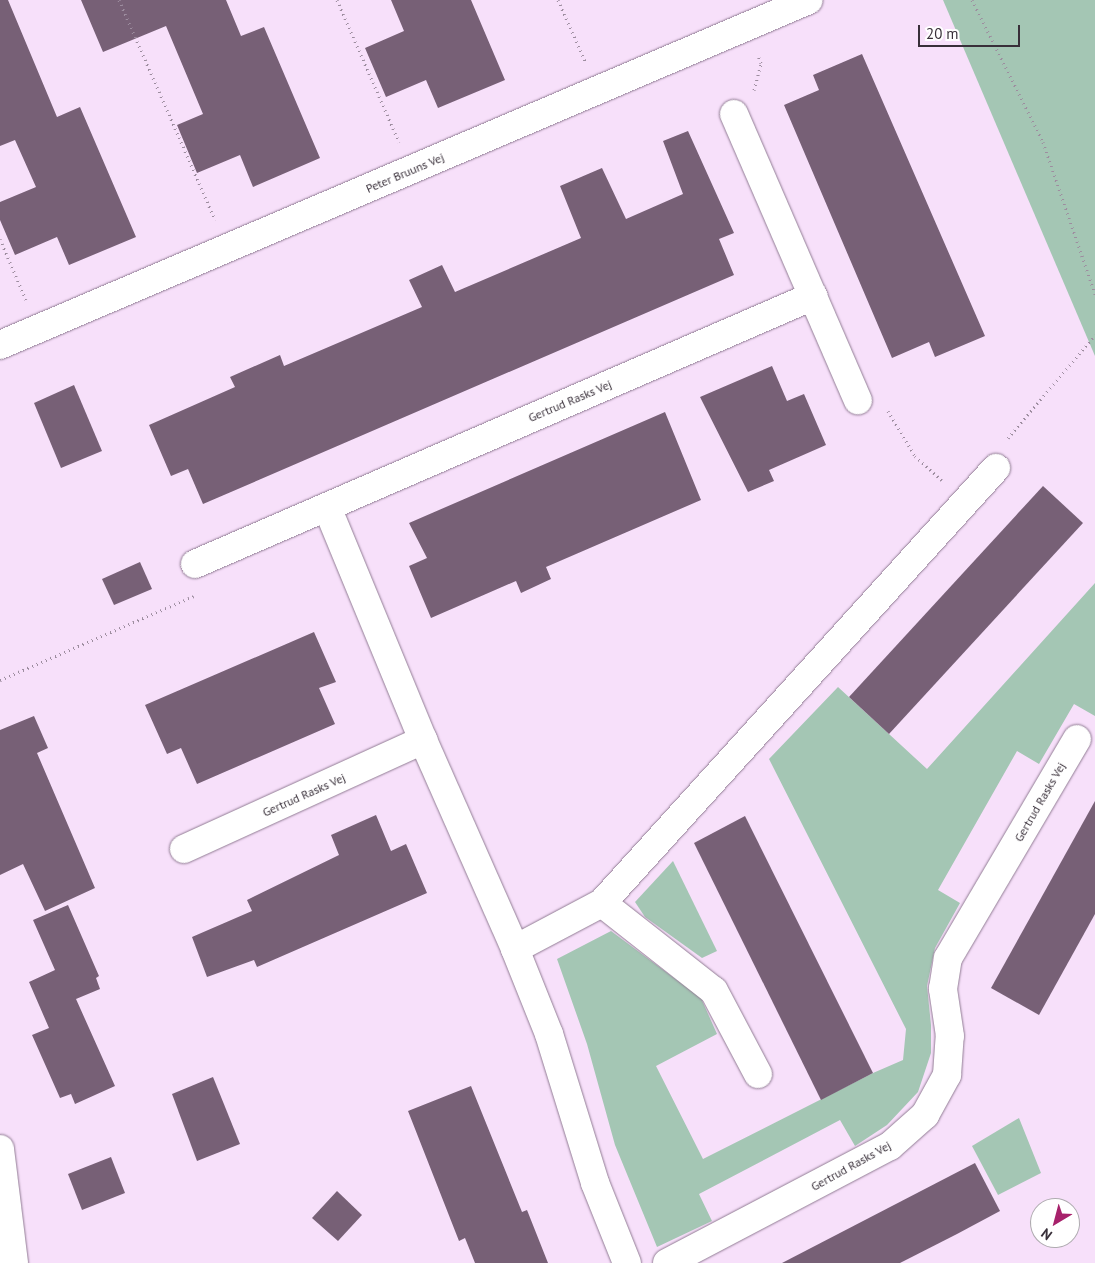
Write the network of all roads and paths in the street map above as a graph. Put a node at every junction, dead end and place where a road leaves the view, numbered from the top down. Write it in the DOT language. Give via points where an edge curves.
graph roads {
  1 [pos="119,0"];
  2 [pos="337,0"];
  3 [pos="558,0"];
  4 [pos="809,0"];
  5 [pos="972,0"];
  6 [pos="747,27"];
  7 [pos="598,90"];
  8 [pos="734,114"];
  9 [pos="411,170"];
  10 [pos="0,239"];
  11 [pos="228,248"];
  12 [pos="1095,294"];
  13 [pos="813,296"];
  14 [pos="38,329"];
  15 [pos="1095,335"];
  16 [pos="0,345"];
  17 [pos="858,400"];
  18 [pos="996,468"];
  19 [pos="964,501"];
  20 [pos="327,507"];
  21 [pos="195,564"];
  22 [pos="0,680"];
  23 [pos="1077,738"];
  24 [pos="423,740"];
  25 [pos="184,849"];
  26 [pos="602,903"];
  27 [pos="515,949"];
  28 [pos="758,1074"];
  29 [pos="0,1149"];
  30 [pos="14,1263"];
  31 [pos="626,1263"];
  32 [pos="667,1263"];
  1 -- 11 [label="path"];
  2 -- 9 [label="path"];
  3 -- 7 [label="path"];
  4 -- 6 [label="street, Peter Bruuns Vej"];
  5 -- 12 [label="path" via="1044,142"];
  6 -- 7 [label="street, Peter Bruuns Vej"];
  6 -- 8 [label="path" via="761,63 751,103"];
  7 -- 9 [label="street, Peter Bruuns Vej"];
  8 -- 13 [label="street"];
  9 -- 11 [label="street, Peter Bruuns Vej"];
  10 -- 14 [label="path"];
  11 -- 14 [label="street, Peter Bruuns Vej"];
  13 -- 17 [label="street"];
  13 -- 20 [label="street, Gertrud Rasks Vej"];
  14 -- 16 [label="street, Peter Bruuns Vej"];
  15 -- 18 [label="path" via="997,451"];
  17 -- 19 [label="path" via="880,398 915,456"];
  18 -- 19 [label="street"];
  19 -- 26 [label="street"];
  20 -- 21 [label="street, Gertrud Rasks Vej"];
  20 -- 24 [label="street"];
  21 -- 22 [label="path" via="194,596"];
  23 -- 32 [label="street, Gertrud Rasks Vej" via="948,958 943,988 950,1036 946,1075 925,1115 890,1146"];
  24 -- 25 [label="street, Gertrud Rasks Vej"];
  24 -- 27 [label="street"];
  26 -- 27 [label="street"];
  26 -- 28 [label="street" via="714,991"];
  27 -- 31 [label="street" via="549,1034 595,1183"];
  29 -- 30 [label="street"];
}
